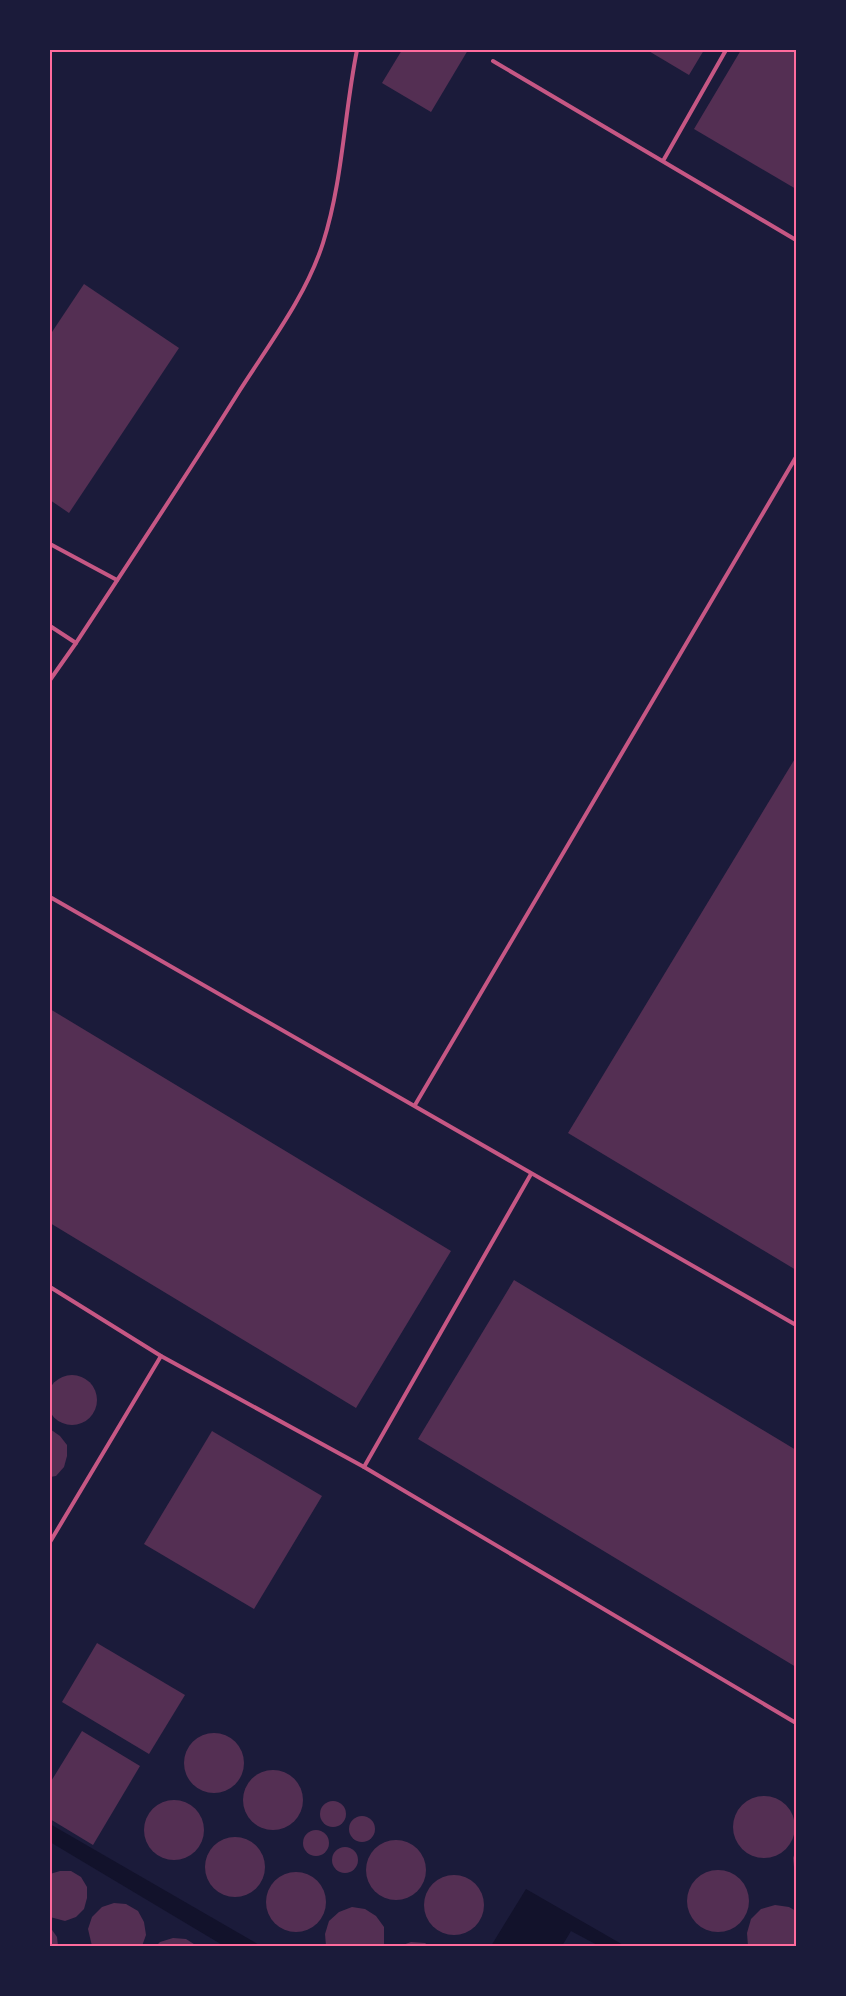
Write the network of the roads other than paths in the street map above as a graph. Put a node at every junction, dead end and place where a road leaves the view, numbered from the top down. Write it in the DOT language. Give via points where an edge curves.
graph roads {
  1 [pos="357,50"];
  2 [pos="726,50"];
  3 [pos="493,61"];
  4 [pos="663,160"];
  5 [pos="796,240"];
  6 [pos="796,457"];
  7 [pos="50,544"];
  8 [pos="117,580"];
  9 [pos="50,626"];
  10 [pos="76,643"];
  11 [pos="50,680"];
  12 [pos="50,897"];
  13 [pos="414,1105"];
  14 [pos="531,1174"];
  15 [pos="50,1287"];
  16 [pos="796,1326"];
  17 [pos="161,1356"];
  18 [pos="364,1467"];
  19 [pos="50,1542"];
  20 [pos="796,1723"];
  1 -- 8 [label="lane" via="348,96 339,178 323,243 303,290"];
  2 -- 4 [label="lane"];
  3 -- 4 [label="lane"];
  4 -- 5 [label="lane"];
  6 -- 13 [label="lane"];
  7 -- 8 [label="lane"];
  8 -- 10 [label="lane"];
  9 -- 10 [label="lane"];
  10 -- 11 [label="lane"];
  12 -- 13 [label="lane"];
  13 -- 14 [label="lane"];
  14 -- 16 [label="lane"];
  14 -- 18 [label="lane"];
  15 -- 17 [label="lane"];
  17 -- 18 [label="lane"];
  17 -- 19 [label="lane"];
  18 -- 20 [label="lane"];
}
